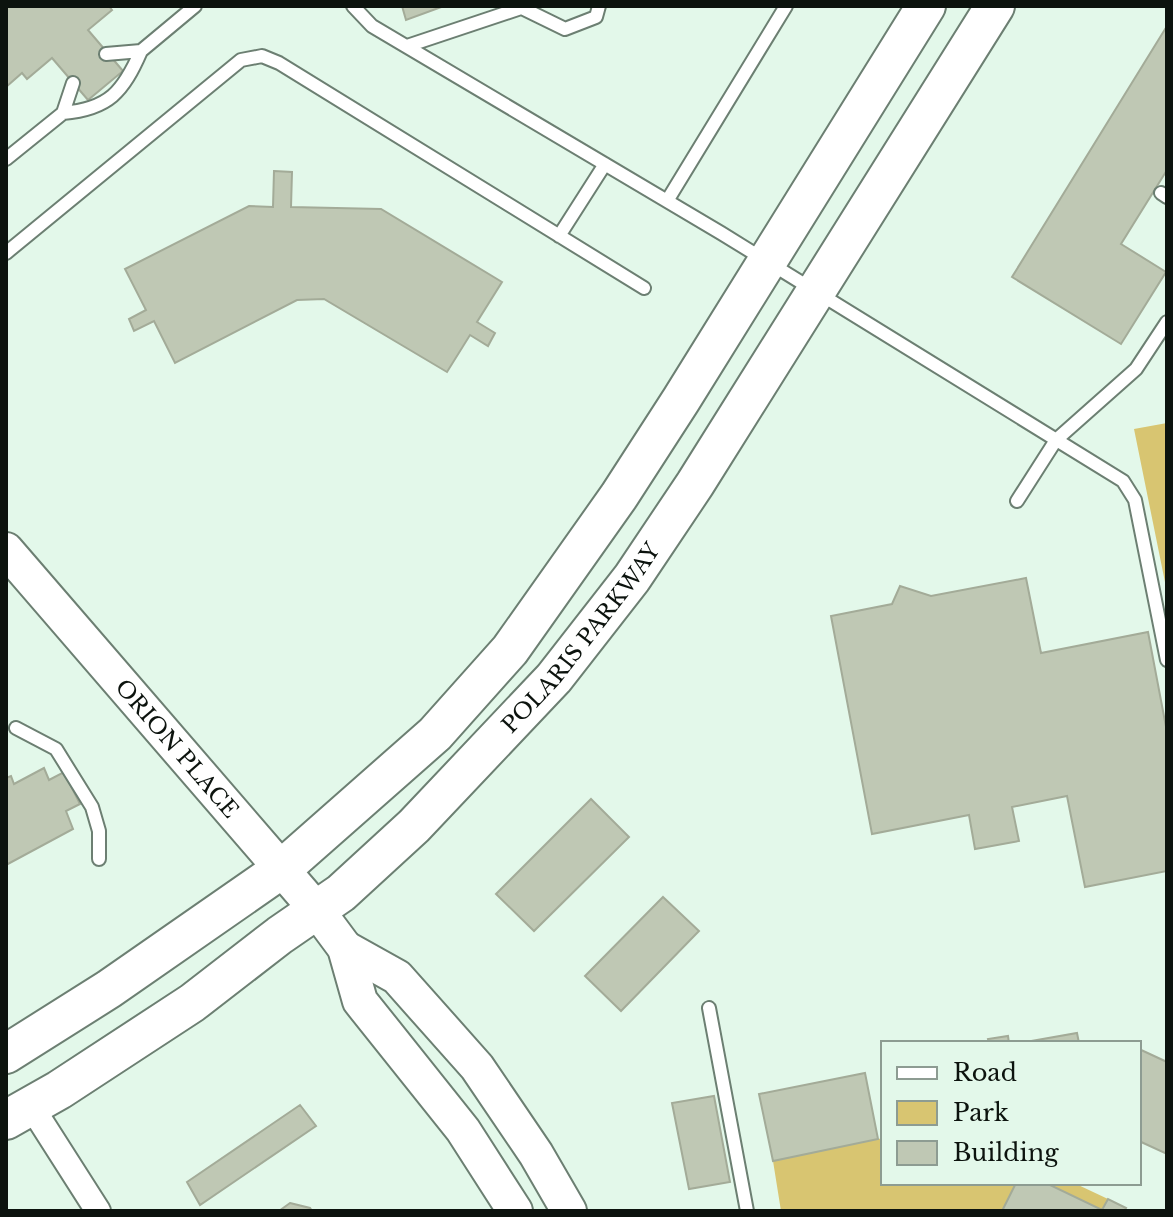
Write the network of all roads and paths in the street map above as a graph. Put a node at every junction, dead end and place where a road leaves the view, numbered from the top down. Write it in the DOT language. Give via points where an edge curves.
graph roads {
  1 [pos="195,6"];
  2 [pos="353,6"];
  3 [pos="599,6"];
  4 [pos="786,6"];
  5 [pos="926,6"];
  6 [pos="995,6"];
  7 [pos="524,7"];
  8 [pos="407,46"];
  9 [pos="141,51"];
  10 [pos="106,54"];
  11 [pos="73,83"];
  12 [pos="63,113"];
  13 [pos="6,159"];
  14 [pos="605,164"];
  15 [pos="667,201"];
  16 [pos="559,236"];
  17 [pos="6,253"];
  18 [pos="766,261"];
  19 [pos="644,288"];
  20 [pos="814,291"];
  21 [pos="1167,322"];
  22 [pos="1056,440"];
  23 [pos="1017,501"];
  24 [pos="14,565"];
  25 [pos="1167,660"];
  26 [pos="16,728"];
  27 [pos="99,859"];
  28 [pos="283,868"];
  29 [pos="316,909"];
  30 [pos="345,948"];
  31 [pos="709,1008"];
  32 [pos="6,1054"];
  33 [pos="18,1113"];
  34 [pos="98,1211"];
  35 [pos="515,1211"];
  36 [pos="569,1211"];
  37 [pos="747,1211"];
  1 -- 9 [label="lane"];
  2 -- 8 [label="lane" via="372,26"];
  3 -- 7 [label="lane" via="596,17 565,29"];
  4 -- 15 [label="lane"];
  5 -- 18 [label="main road"];
  6 -- 20 [label="main road, POLARIS PARKWAY"];
  7 -- 8 [label="lane"];
  8 -- 14 [label="lane"];
  9 -- 10 [label="lane"];
  9 -- 12 [label="lane" via="127,83 94,110"];
  11 -- 12 [label="lane"];
  12 -- 13 [label="lane"];
  14 -- 15 [label="lane"];
  14 -- 16 [label="lane"];
  15 -- 18 [label="lane"];
  16 -- 17 [label="lane" via="262,56 241,60"];
  16 -- 19 [label="lane"];
  18 -- 20 [label="lane"];
  18 -- 28 [label="main road" via="619,496 510,650 435,734"];
  20 -- 22 [label="lane"];
  20 -- 29 [label="main road, POLARIS PARKWAY" via="695,484 572,656 414,826"];
  21 -- 22 [label="lane" via="1136,369"];
  22 -- 23 [label="lane"];
  22 -- 25 [label="lane" via="1123,481 1135,500"];
  24 -- 28 [label="main road, ORION PLACE"];
  26 -- 27 [label="lane" via="56,749 92,807"];
  28 -- 29 [label="main road, ORION PLACE"];
  28 -- 32 [label="main road"];
  29 -- 30 [label="main road, ORION PLACE"];
  29 -- 33 [label="main road, POLARIS PARKWAY" via="192,1003"];
  30 -- 35 [label="main road, ORION PLACE" via="360,1001 463,1130"];
  30 -- 36 [label="main road, ORION PLACE" via="397,977 477,1067"];
  31 -- 37 [label="lane"];
  33 -- 34 [label="street"];
}
